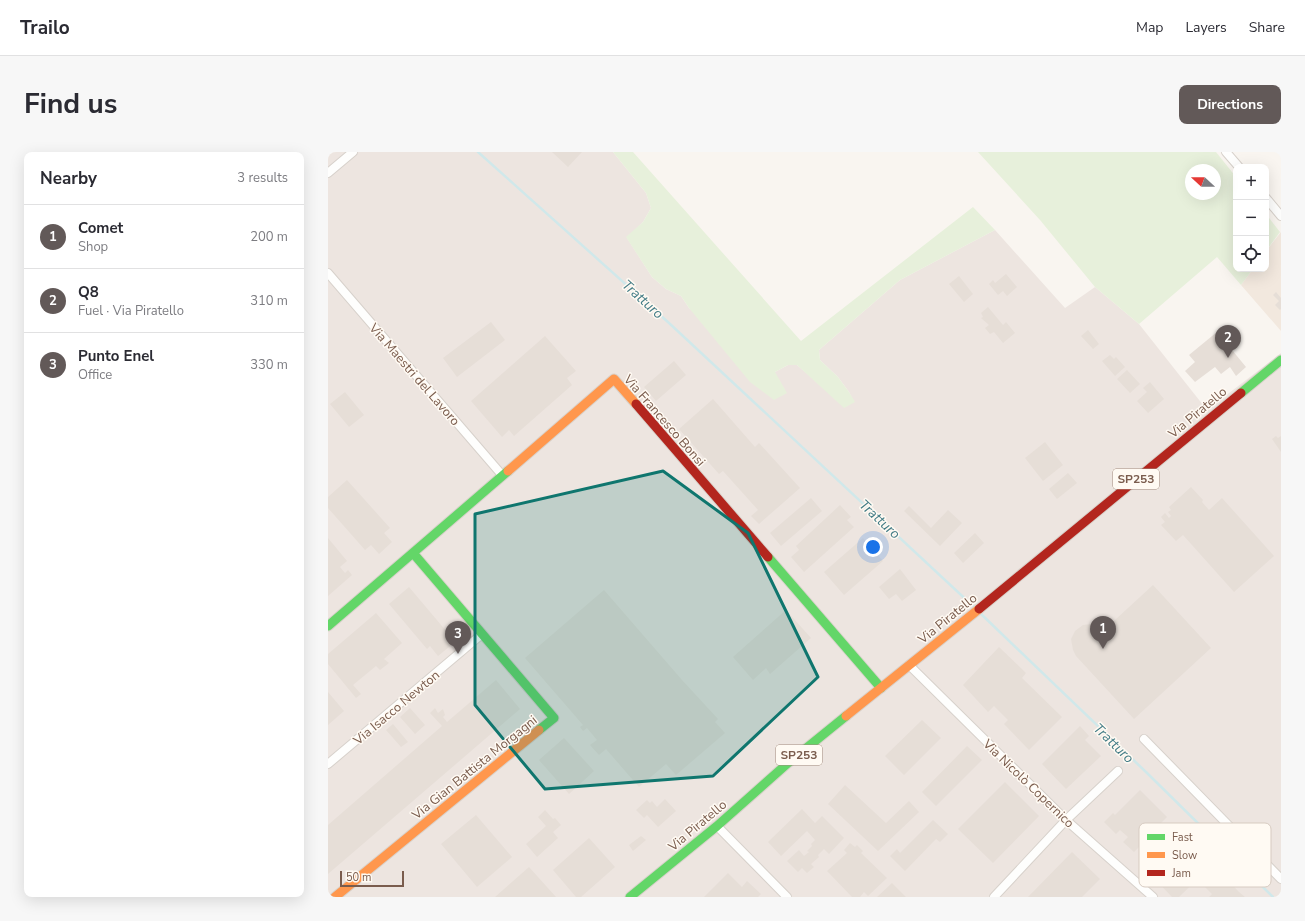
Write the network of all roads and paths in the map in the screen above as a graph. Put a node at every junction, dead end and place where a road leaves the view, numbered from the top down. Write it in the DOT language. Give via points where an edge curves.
graph roads {
  1 [pos="353,152"];
  2 [pos="1226,152"];
  3 [pos="1236,164"];
  4 [pos="328,173"];
  5 [pos="1268,200"];
  6 [pos="1281,216"];
  7 [pos="328,273"];
  8 [pos="1281,360"];
  9 [pos="502,475"];
  10 [pos="413,553"];
  11 [pos="328,626"];
  12 [pos="482,634"];
  13 [pos="909,665"];
  14 [pos="881,688"];
  15 [pos="1144,739"];
  16 [pos="328,764"];
  17 [pos="1118,771"];
  18 [pos="1066,820"];
  19 [pos="1226,823"];
  20 [pos="717,826"];
  21 [pos="1271,869"];
  22 [pos="1281,879"];
  23 [pos="1139,885"];
  24 [pos="1142,887"];
  25 [pos="335,897"];
  26 [pos="630,897"];
  27 [pos="788,897"];
  28 [pos="994,897"];
  29 [pos="1153,897"];
  1 -- 4 [label="street"];
  2 -- 3 [label="street"];
  5 -- 6 [label="street"];
  7 -- 9 [label="street, Via Maestri del Lavoro"];
  8 -- 13 [label="street, Via Piratello / SP253"];
  9 -- 10 [label="street, Via Francesco Bonsi"];
  9 -- 14 [label="street, Via Francesco Bonsi" via="614,379"];
  10 -- 11 [label="street, Via Francesco Bonsi"];
  10 -- 12 [label="street, Via Gian Battista Morgagni"];
  12 -- 16 [label="street, Via Isacco Newton"];
  12 -- 25 [label="street, Via Gian Battista Morgagni" via="554,718"];
  13 -- 14 [label="street, Via Piratello / SP253"];
  13 -- 18 [label="street, Via Nicolò Copernico"];
  14 -- 20 [label="street, Via Piratello / SP253" via="788,763"];
  15 -- 19 [label="street"];
  17 -- 18 [label="street"];
  18 -- 23 [label="street, Via Nicolò Copernico"];
  18 -- 28 [label="street"];
  20 -- 26 [label="street, Via Piratello / SP253"];
  20 -- 27 [label="street"];
  21 -- 22 [label="street"];
  24 -- 29 [label="street, Via Nicolò Copernico"];
}
